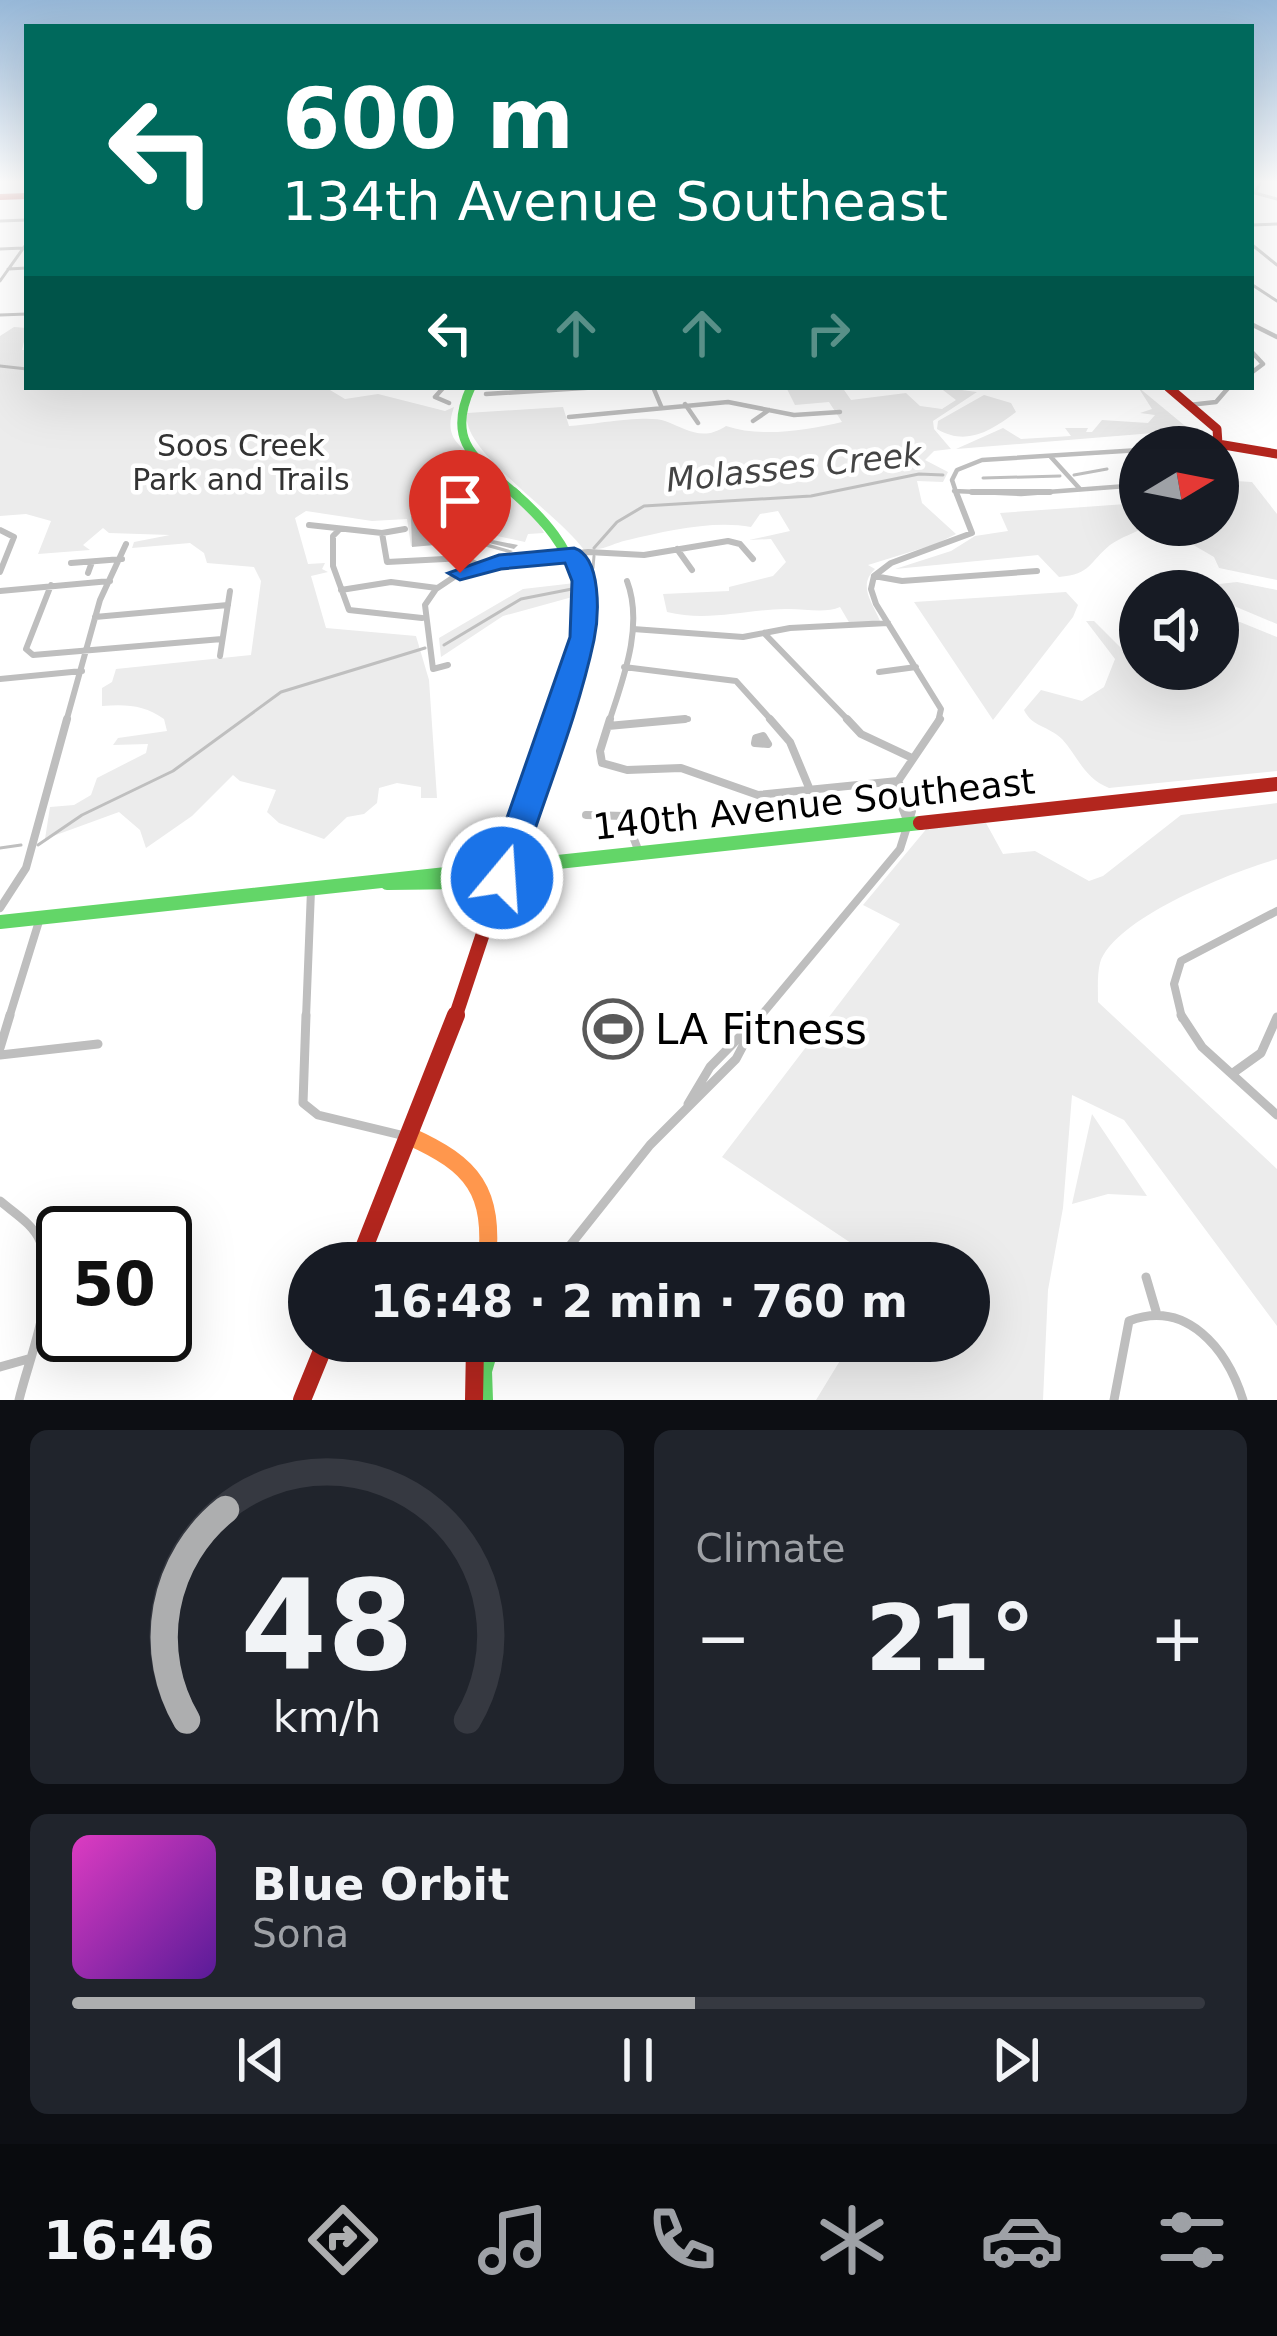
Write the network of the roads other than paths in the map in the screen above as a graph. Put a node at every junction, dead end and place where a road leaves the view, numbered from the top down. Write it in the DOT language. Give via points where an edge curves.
graph roads {
  1 [pos="1257,248"];
  2 [pos="24,249"];
  3 [pos="1254,254"];
  4 [pos="1264,254"];
  5 [pos="1275,262"];
  6 [pos="24,268"];
  7 [pos="8,269"];
  8 [pos="0,281"];
  9 [pos="1254,325"];
  10 [pos="1277,329"];
  11 [pos="1266,330"];
  12 [pos="1277,337"];
  13 [pos="441,390"];
  14 [pos="470,390"];
  15 [pos="551,390"];
  16 [pos="654,390"];
  17 [pos="1172,390"];
  18 [pos="1226,390"];
  19 [pos="486,394"];
  20 [pos="759,400"];
  21 [pos="449,403"];
  22 [pos="685,404"];
  23 [pos="1190,405"];
  24 [pos="662,406"];
  25 [pos="752,406"];
  26 [pos="769,410"];
  27 [pos="840,412"];
  28 [pos="569,417"];
  29 [pos="753,421"];
  30 [pos="698,423"];
  31 [pos="1214,426"];
  32 [pos="1239,448"];
  33 [pos="1119,451"];
  34 [pos="1277,454"];
  35 [pos="1049,455"];
  36 [pos="1119,486"];
  37 [pos="1080,489"];
  38 [pos="953,491"];
  39 [pos="309,525"];
  40 [pos="405,529"];
  41 [pos="0,530"];
  42 [pos="338,530"];
  43 [pos="382,533"];
  44 [pos="126,544"];
  45 [pos="677,549"];
  46 [pos="574,555"];
  47 [pos="122,559"];
  48 [pos="753,560"];
  49 [pos="92,562"];
  50 [pos="71,563"];
  51 [pos="480,566"];
  52 [pos="692,570"];
  53 [pos="1037,571"];
  54 [pos="0,572"];
  55 [pos="88,573"];
  56 [pos="874,576"];
  57 [pos="110,580"];
  58 [pos="627,581"];
  59 [pos="51,585"];
  60 [pos="437,588"];
  61 [pos="341,590"];
  62 [pos="0,591"];
  63 [pos="230,591"];
  64 [pos="228,605"];
  65 [pos="95,617"];
  66 [pos="423,618"];
  67 [pos="888,623"];
  68 [pos="633,629"];
  69 [pos="764,633"];
  70 [pos="222,639"];
  71 [pos="84,652"];
  72 [pos="220,656"];
  73 [pos="448,664"];
  74 [pos="624,667"];
  75 [pos="916,667"];
  76 [pos="82,671"];
  77 [pos="880,672"];
  78 [pos="0,679"];
  79 [pos="688,719"];
  80 [pos="606,726"];
  81 [pos="785,735"];
  82 [pos="769,739"];
  83 [pos="911,758"];
  84 [pos="898,781"];
  85 [pos="1277,784"];
  86 [pos="810,790"];
  87 [pos="586,815"];
  88 [pos="909,823"];
  89 [pos="639,852"];
  90 [pos="506,868"];
  91 [pos="373,882"];
  92 [pos="312,889"];
  93 [pos="493,904"];
  94 [pos="0,908"];
  95 [pos="1277,911"];
  96 [pos="40,918"];
  97 [pos="0,922"];
  98 [pos="1277,1017"];
  99 [pos="98,1044"];
  100 [pos="0,1052"];
  101 [pos="1233,1073"];
  102 [pos="1277,1115"];
  103 [pos="409,1136"];
  104 [pos="0,1201"];
  105 [pos="366,1242"];
  106 [pos="489,1242"];
  107 [pos="573,1242"];
  108 [pos="1146,1277"];
  109 [pos="1156,1311"];
  110 [pos="28,1359"];
  111 [pos="317,1362"];
  112 [pos="480,1362"];
  113 [pos="483,1362"];
  114 [pos="0,1366"];
  115 [pos="19,1400"];
  116 [pos="302,1400"];
  117 [pos="474,1400"];
  118 [pos="484,1400"];
  119 [pos="1114,1400"];
  120 [pos="1243,1400"];
  1 -- 4 [label="street"];
  2 -- 7 [label="street"];
  3 -- 4 [label="street"];
  4 -- 5 [label="street"];
  6 -- 7 [label="street"];
  7 -- 8 [label="street"];
  9 -- 11 [label="street"];
  10 -- 11 [label="street"];
  11 -- 12 [label="street"];
  13 -- 21 [label="street" via="435,397"];
  14 -- 46 [label="main road" via="459,418 466,445"];
  15 -- 19 [label="street"];
  16 -- 24 [label="street"];
  17 -- 23 [label="main road"];
  18 -- 23 [label="street" via="1216,402"];
  20 -- 25 [label="street"];
  22 -- 24 [label="street"];
  22 -- 25 [label="street"];
  22 -- 30 [label="street"];
  23 -- 31 [label="main road"];
  24 -- 28 [label="street"];
  25 -- 26 [label="street"];
  26 -- 27 [label="street"];
  26 -- 29 [label="street"];
  32 -- 34 [label="main road"];
  33 -- 35 [label="street"];
  35 -- 37 [label="street"];
  35 -- 38 [label="street" via="964,466"];
  36 -- 37 [label="street"];
  37 -- 38 [label="street"];
  38 -- 56 [label="street" via="972,533"];
  39 -- 42 [label="street"];
  40 -- 43 [label="street"];
  41 -- 54 [label="street" via="14,541"];
  42 -- 43 [label="street"];
  42 -- 61 [label="street" via="333,566"];
  43 -- 51 [label="street" via="388,562 464,558"];
  44 -- 47 [label="street"];
  45 -- 46 [label="street"];
  45 -- 48 [label="street" via="728,541"];
  45 -- 52 [label="street"];
  46 -- 51 [label="street"];
  46 -- 90 [label="main road" via="584,581 582,637"];
  47 -- 49 [label="street"];
  47 -- 57 [label="street"];
  49 -- 50 [label="street"];
  49 -- 55 [label="street"];
  51 -- 60 [label="street"];
  53 -- 56 [label="street"];
  56 -- 67 [label="street" via="872,595"];
  57 -- 59 [label="street"];
  57 -- 65 [label="street"];
  58 -- 68 [label="street"];
  59 -- 62 [label="street"];
  59 -- 71 [label="street" via="26,649"];
  60 -- 61 [label="street" via="391,582"];
  60 -- 66 [label="street"];
  61 -- 66 [label="street" via="350,610"];
  63 -- 64 [label="street"];
  64 -- 65 [label="street"];
  64 -- 70 [label="street"];
  65 -- 71 [label="street"];
  66 -- 73 [label="street" via="434,670"];
  67 -- 69 [label="street"];
  67 -- 75 [label="street"];
  68 -- 69 [label="street"];
  68 -- 74 [label="street"];
  69 -- 83 [label="street" via="861,734"];
  70 -- 71 [label="street"];
  70 -- 72 [label="street"];
  71 -- 76 [label="street"];
  74 -- 80 [label="street"];
  74 -- 81 [label="street" via="730,678"];
  75 -- 77 [label="street"];
  75 -- 83 [label="street" via="942,716"];
  76 -- 78 [label="street"];
  76 -- 94 [label="street" via="26,868"];
  79 -- 80 [label="street"];
  80 -- 86 [label="street" via="606,766 681,768 758,795"];
  81 -- 82 [label="street"];
  81 -- 86 [label="street"];
  83 -- 84 [label="street"];
  84 -- 86 [label="street"];
  84 -- 88 [label="street"];
  85 -- 88 [label="main road, 140th Avenue Southeast"];
  87 -- 89 [label="street" via="625,816"];
  88 -- 89 [label="main road, 140th Avenue Southeast"];
  88 -- 107 [label="street" via="898,850 755,1031"];
  89 -- 90 [label="main road, 140th Avenue Southeast"];
  90 -- 91 [label="main road, 140th Avenue Southeast"];
  90 -- 93 [label="main road"];
  91 -- 92 [label="main road, 140th Avenue Southeast"];
  91 -- 93 [label="main road" via="479,882"];
  92 -- 96 [label="main road, 140th Avenue Southeast"];
  92 -- 103 [label="street" via="305,1107"];
  93 -- 103 [label="main road"];
  95 -- 101 [label="street" via="1195,952 1174,975 1184,1024"];
  96 -- 97 [label="main road, 140th Avenue Southeast"];
  96 -- 100 [label="street"];
  98 -- 101 [label="street" via="1261,1053"];
  99 -- 100 [label="street"];
  101 -- 102 [label="street"];
  103 -- 105 [label="main road"];
  103 -- 106 [label="main road" via="453,1153 478,1180"];
  104 -- 110 [label="street" via="40,1240 44,1274"];
  108 -- 109 [label="street"];
  109 -- 119 [label="street" via="1129,1321"];
  109 -- 120 [label="street" via="1190,1322 1208,1340 1229,1363"];
  110 -- 114 [label="street"];
  110 -- 115 [label="street"];
  111 -- 116 [label="main road"];
  112 -- 117 [label="main road"];
  113 -- 118 [label="main road"];
}
